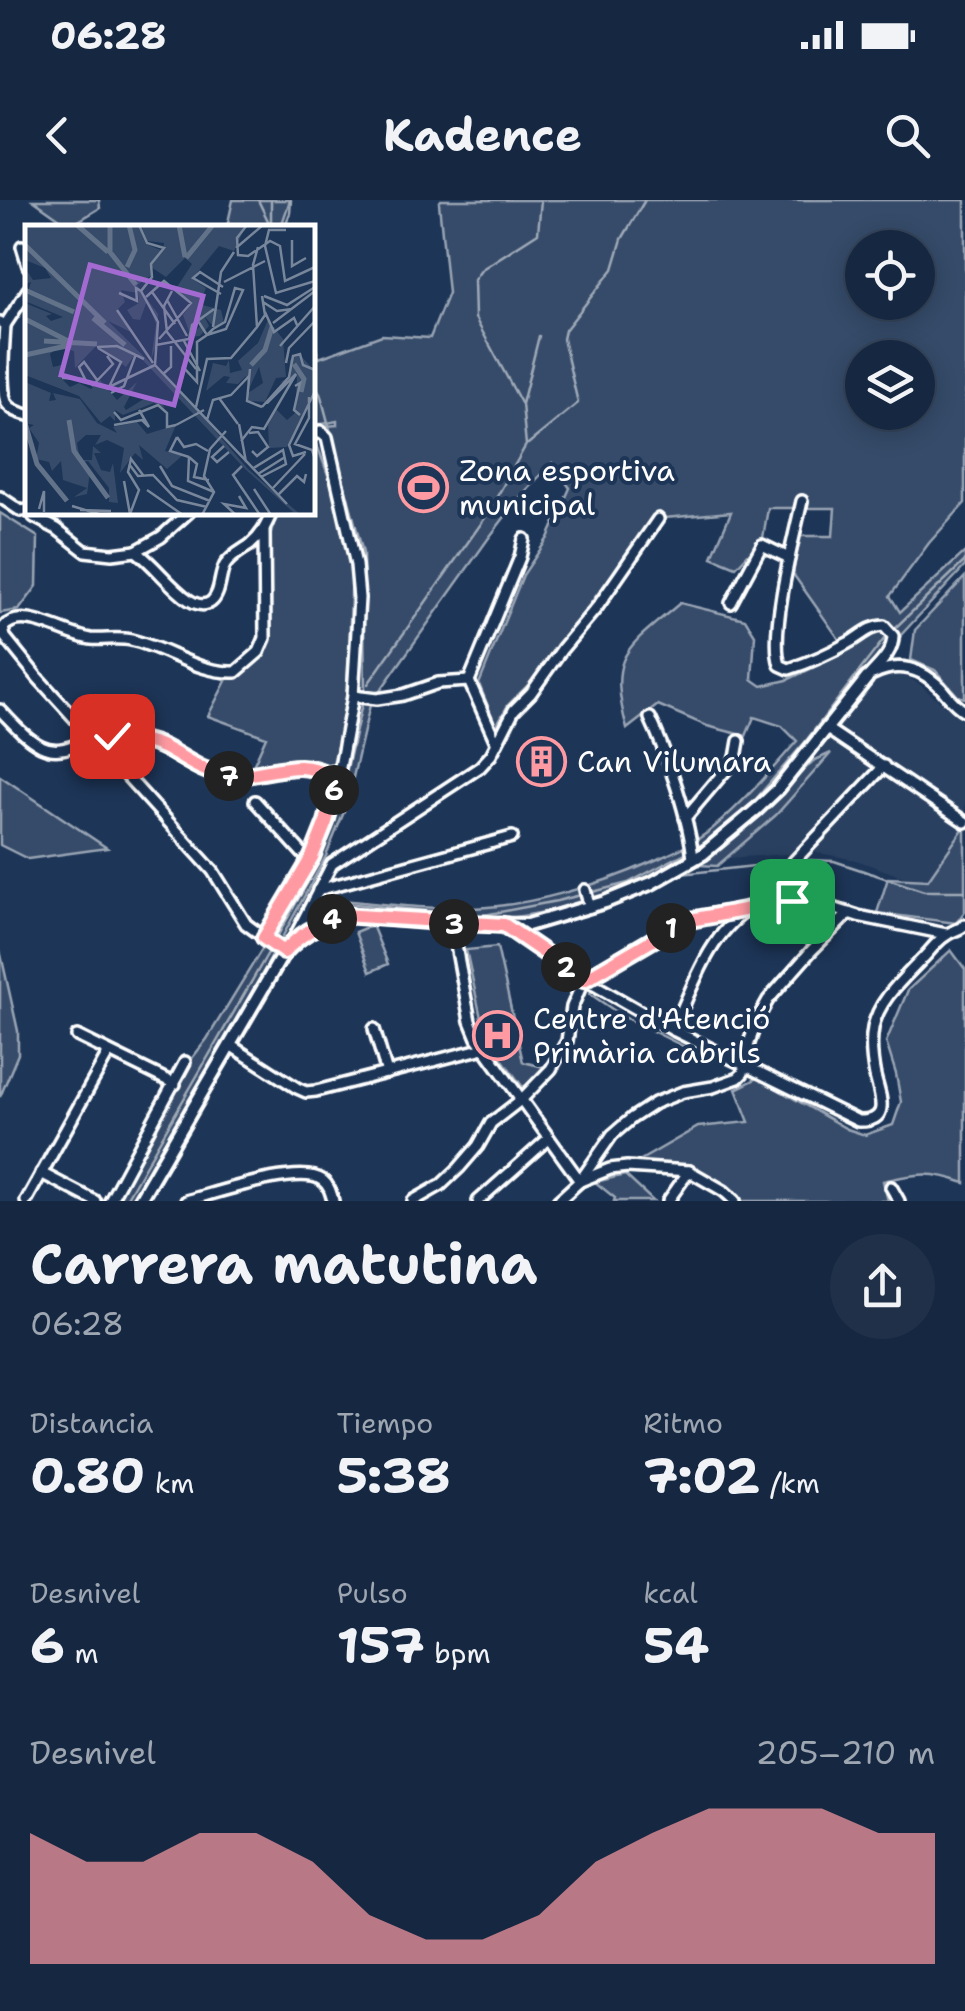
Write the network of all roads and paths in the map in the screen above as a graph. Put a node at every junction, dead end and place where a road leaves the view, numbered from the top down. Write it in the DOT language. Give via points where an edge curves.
graph roads {
  1 [pos="22,246"];
  2 [pos="25,256"];
  3 [pos="25,294"];
  4 [pos="2,324"];
  5 [pos="25,414"];
  6 [pos="315,434"];
  7 [pos="0,497"];
  8 [pos="802,501"];
  9 [pos="25,511"];
  10 [pos="33,515"];
  11 [pos="186,515"];
  12 [pos="271,515"];
  13 [pos="658,519"];
  14 [pos="264,530"];
  15 [pos="524,539"];
  16 [pos="136,552"];
  17 [pos="788,558"];
  18 [pos="731,602"];
  19 [pos="866,678"];
  20 [pos="468,681"];
  21 [pos="360,697"];
  22 [pos="0,710"];
  23 [pos="965,711"];
  24 [pos="650,718"];
  25 [pos="827,729"];
  26 [pos="91,740"];
  27 [pos="739,741"];
  28 [pos="496,742"];
  29 [pos="884,766"];
  30 [pos="338,778"];
  31 [pos="255,801"];
  32 [pos="685,818"];
  33 [pos="965,822"];
  34 [pos="512,837"];
  35 [pos="692,853"];
  36 [pos="312,857"];
  37 [pos="318,890"];
  38 [pos="748,910"];
  39 [pos="849,913"];
  40 [pos="452,924"];
  41 [pos="965,924"];
  42 [pos="504,925"];
  43 [pos="946,934"];
  44 [pos="266,939"];
  45 [pos="292,942"];
  46 [pos="281,950"];
  47 [pos="584,980"];
  48 [pos="374,1029"];
  49 [pos="673,1030"];
  50 [pos="77,1036"];
  51 [pos="230,1045"];
  52 [pos="484,1048"];
  53 [pos="109,1052"];
  54 [pos="186,1062"];
  55 [pos="745,1064"];
  56 [pos="387,1074"];
  57 [pos="175,1084"];
  58 [pos="522,1099"];
  59 [pos="549,1138"];
  60 [pos="689,1171"];
  61 [pos="41,1173"];
  62 [pos="580,1181"];
  63 [pos="891,1186"];
  64 [pos="26,1201"];
  65 [pos="95,1201"];
  66 [pos="110,1201"];
  67 [pos="139,1201"];
  68 [pos="187,1201"];
  69 [pos="334,1201"];
  70 [pos="413,1201"];
  71 [pos="478,1201"];
  72 [pos="558,1201"];
  73 [pos="668,1201"];
  74 [pos="736,1201"];
  75 [pos="900,1201"];
  1 -- 2 [label="street"];
  3 -- 4 [label="street"];
  4 -- 5 [label="street" via="6,402"];
  6 -- 21 [label="street" via="326,437 356,565"];
  7 -- 9 [label="street"];
  8 -- 17 [label="street"];
  10 -- 16 [label="street" via="86,551"];
  11 -- 16 [label="street"];
  12 -- 14 [label="street"];
  13 -- 28 [label="street"];
  14 -- 16 [label="street" via="230,559 216,596 201,605"];
  14 -- 26 [label="street" via="265,638 236,672 212,670 132,640 9,620 3,628 12,648"];
  15 -- 20 [label="street"];
  17 -- 18 [label="street" via="762,545"];
  17 -- 19 [label="street" via="776,642 780,664 788,669 812,662 884,626 894,643"];
  19 -- 23 [label="street" via="892,667 914,669"];
  19 -- 25 [label="street"];
  20 -- 21 [label="street"];
  20 -- 28 [label="street"];
  21 -- 30 [label="street"];
  22 -- 26 [label="street" via="44,747"];
  24 -- 32 [label="street"];
  25 -- 29 [label="street"];
  25 -- 35 [label="street" via="736,828"];
  26 -- 30 [label="street" via="139,739 227,776 296,767"];
  26 -- 44 [label="street" via="212,871 246,924"];
  27 -- 32 [label="street" via="736,758"];
  28 -- 37 [label="street" via="480,766 332,864"];
  29 -- 33 [label="street"];
  29 -- 38 [label="street"];
  30 -- 36 [label="street"];
  31 -- 36 [label="street"];
  32 -- 35 [label="street"];
  34 -- 37 [label="street"];
  35 -- 42 [label="street" via="633,892 587,898 528,925"];
  36 -- 44 [label="street"];
  37 -- 45 [label="street"];
  38 -- 39 [label="street" via="792,901"];
  38 -- 47 [label="street" via="680,923"];
  38 -- 49 [label="street" via="708,954"];
  39 -- 43 [label="street"];
  39 -- 55 [label="street" via="768,1000"];
  40 -- 42 [label="street"];
  40 -- 45 [label="street" via="342,915"];
  40 -- 52 [label="street" via="470,1020"];
  41 -- 43 [label="street"];
  42 -- 47 [label="street"];
  43 -- 55 [label="street" via="889,994 875,1020 872,1054 882,1104 875,1118 858,1121"];
  44 -- 46 [label="street"];
  45 -- 46 [label="street"];
  46 -- 51 [label="street"];
  47 -- 49 [label="street"];
  47 -- 58 [label="street" via="567,1042"];
  48 -- 56 [label="street"];
  49 -- 55 [label="street"];
  50 -- 53 [label="street"];
  51 -- 56 [label="street" via="306,1092"];
  51 -- 67 [label="street"];
  52 -- 56 [label="street"];
  52 -- 58 [label="street"];
  53 -- 57 [label="street"];
  53 -- 61 [label="street"];
  54 -- 57 [label="street"];
  55 -- 62 [label="street" via="730,1082 669,1097 632,1118"];
  57 -- 66 [label="street"];
  58 -- 59 [label="street"];
  58 -- 70 [label="street" via="491,1124 441,1185"];
  59 -- 62 [label="street"];
  59 -- 71 [label="street"];
  60 -- 62 [label="street" via="627,1167"];
  60 -- 73 [label="street"];
  60 -- 74 [label="street"];
  61 -- 64 [label="street"];
  61 -- 65 [label="street"];
  62 -- 72 [label="street"];
  63 -- 75 [label="street"];
  68 -- 69 [label="street" via="294,1176 321,1179"];
}
